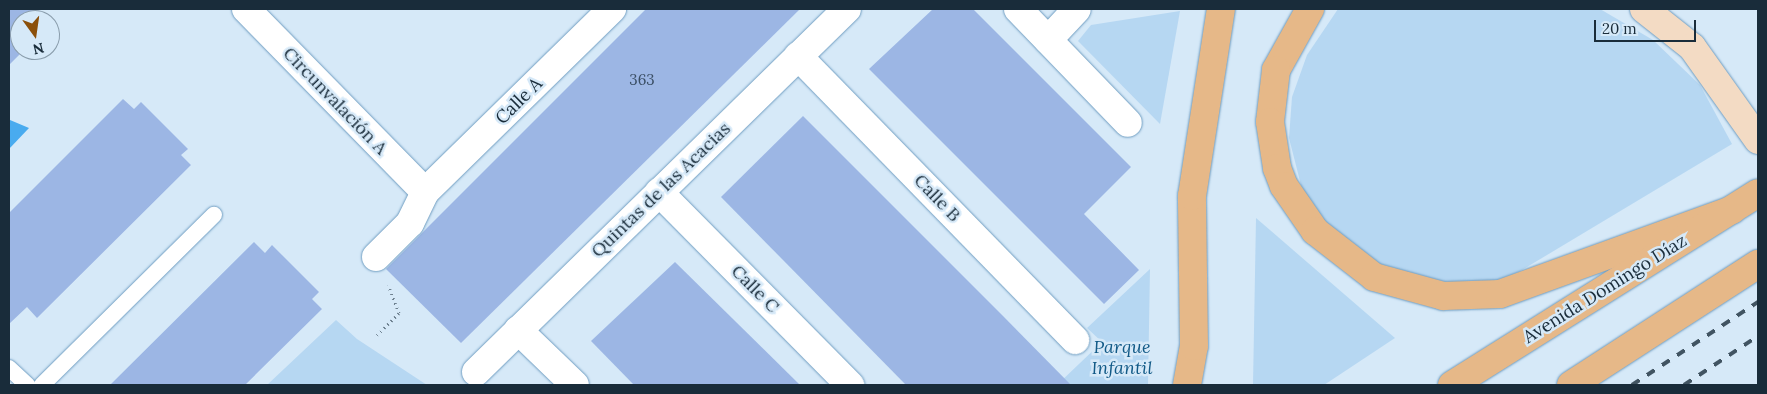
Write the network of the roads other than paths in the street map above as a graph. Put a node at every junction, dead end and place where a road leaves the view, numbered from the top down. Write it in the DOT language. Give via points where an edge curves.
graph roads {
  1 [pos="246,9"];
  2 [pos="612,9"];
  3 [pos="847,9"];
  4 [pos="1018,9"];
  5 [pos="1077,9"];
  6 [pos="1222,9"];
  7 [pos="1310,9"];
  8 [pos="1644,9"];
  9 [pos="1048,40"];
  10 [pos="798,56"];
  11 [pos="1128,123"];
  12 [pos="1758,140"];
  13 [pos="425,192"];
  14 [pos="659,192"];
  15 [pos="1758,193"];
  16 [pos="1732,210"];
  17 [pos="214,215"];
  18 [pos="376,256"];
  19 [pos="1758,264"];
  20 [pos="518,330"];
  21 [pos="1075,340"];
  22 [pos="9,368"];
  23 [pos="476,372"];
  24 [pos="27,385"];
  25 [pos="42,385"];
  26 [pos="575,385"];
  27 [pos="850,385"];
  28 [pos="1187,385"];
  29 [pos="1452,385"];
  30 [pos="1571,385"];
  1 -- 13 [label="street, Circunvalación A"];
  2 -- 13 [label="street, Calle A"];
  3 -- 10 [label="street, Quintas de las Acacias"];
  4 -- 9 [label="street"];
  5 -- 9 [label="street"];
  6 -- 28 [label="main road" via="1192,196 1194,346"];
  7 -- 16 [label="main road" via="1276,70 1270,122 1277,168 1284,186 1315,230 1374,277 1443,296 1500,294"];
  8 -- 12 [label="street" via="1692,47"];
  9 -- 11 [label="street"];
  10 -- 14 [label="street, Quintas de las Acacias"];
  10 -- 21 [label="street, Calle B"];
  13 -- 18 [label="street, Calle A" via="410,222"];
  14 -- 20 [label="street, Quintas de las Acacias"];
  14 -- 27 [label="street, Calle C"];
  15 -- 16 [label="main road, Avenida Domingo Díaz"];
  16 -- 29 [label="main road, Avenida Domingo Díaz"];
  17 -- 25 [label="lane"];
  19 -- 30 [label="main road"];
  20 -- 23 [label="street, Quintas de las Acacias"];
  20 -- 26 [label="street"];
  22 -- 24 [label="lane"];
}
